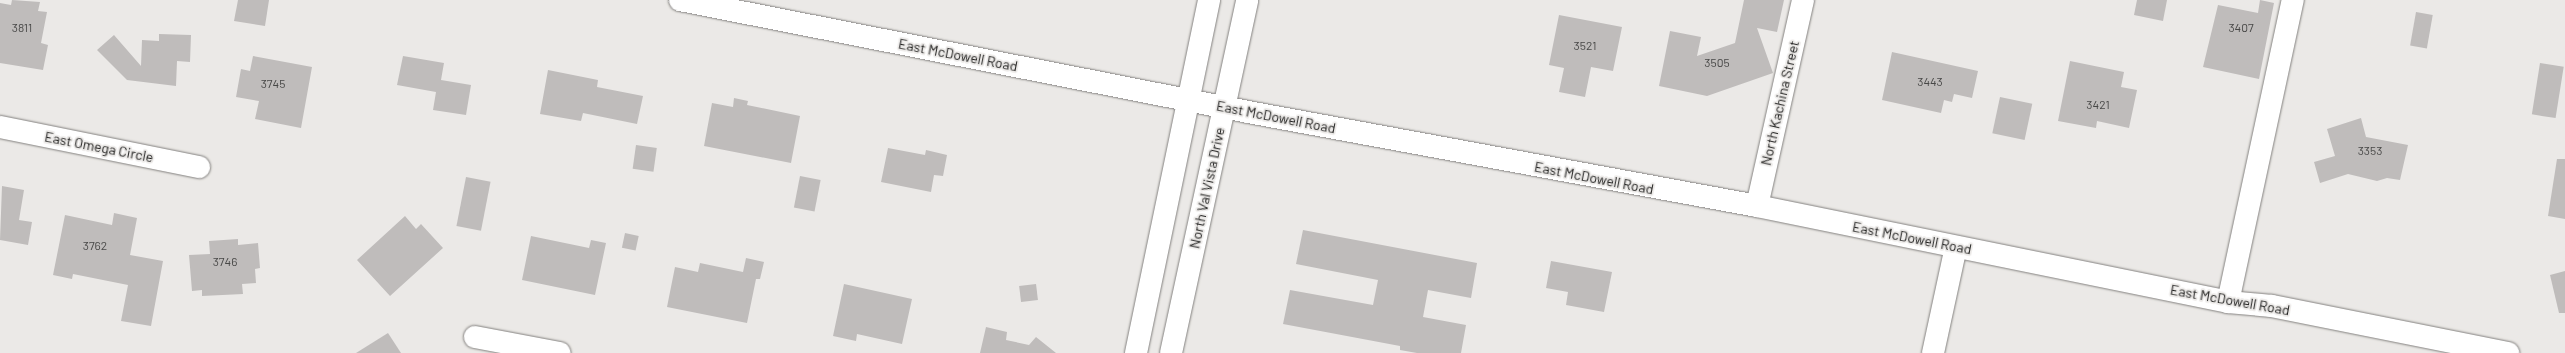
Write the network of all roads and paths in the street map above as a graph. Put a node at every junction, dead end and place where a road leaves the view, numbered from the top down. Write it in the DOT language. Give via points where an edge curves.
graph roads {
  1 [pos="680,0"];
  2 [pos="1208,0"];
  3 [pos="1247,0"];
  4 [pos="1803,0"];
  5 [pos="2293,0"];
  6 [pos="1187,100"];
  7 [pos="1224,108"];
  8 [pos="0,127"];
  9 [pos="199,167"];
  10 [pos="1757,206"];
  11 [pos="1956,247"];
  12 [pos="2228,302"];
  13 [pos="475,337"];
  14 [pos="560,353"];
  15 [pos="1136,353"];
  16 [pos="1171,353"];
  17 [pos="1933,353"];
  18 [pos="2508,353"];
  1 -- 6 [label="main road, East McDowell Road"];
  2 -- 6 [label="main road"];
  3 -- 7 [label="main road, North Val Vista Drive"];
  4 -- 10 [label="main road, North Kachina Street"];
  5 -- 12 [label="main road"];
  6 -- 7 [label="main road, East McDowell Road"];
  6 -- 15 [label="main road"];
  7 -- 10 [label="main road, East McDowell Road"];
  7 -- 16 [label="main road, North Val Vista Drive"];
  8 -- 9 [label="main road, East Omega Circle"];
  10 -- 11 [label="main road, East McDowell Road"];
  11 -- 12 [label="main road, East McDowell Road"];
  11 -- 17 [label="main road"];
  12 -- 18 [label="main road, East McDowell Road" via="2272,306"];
  13 -- 14 [label="main road"];
}
